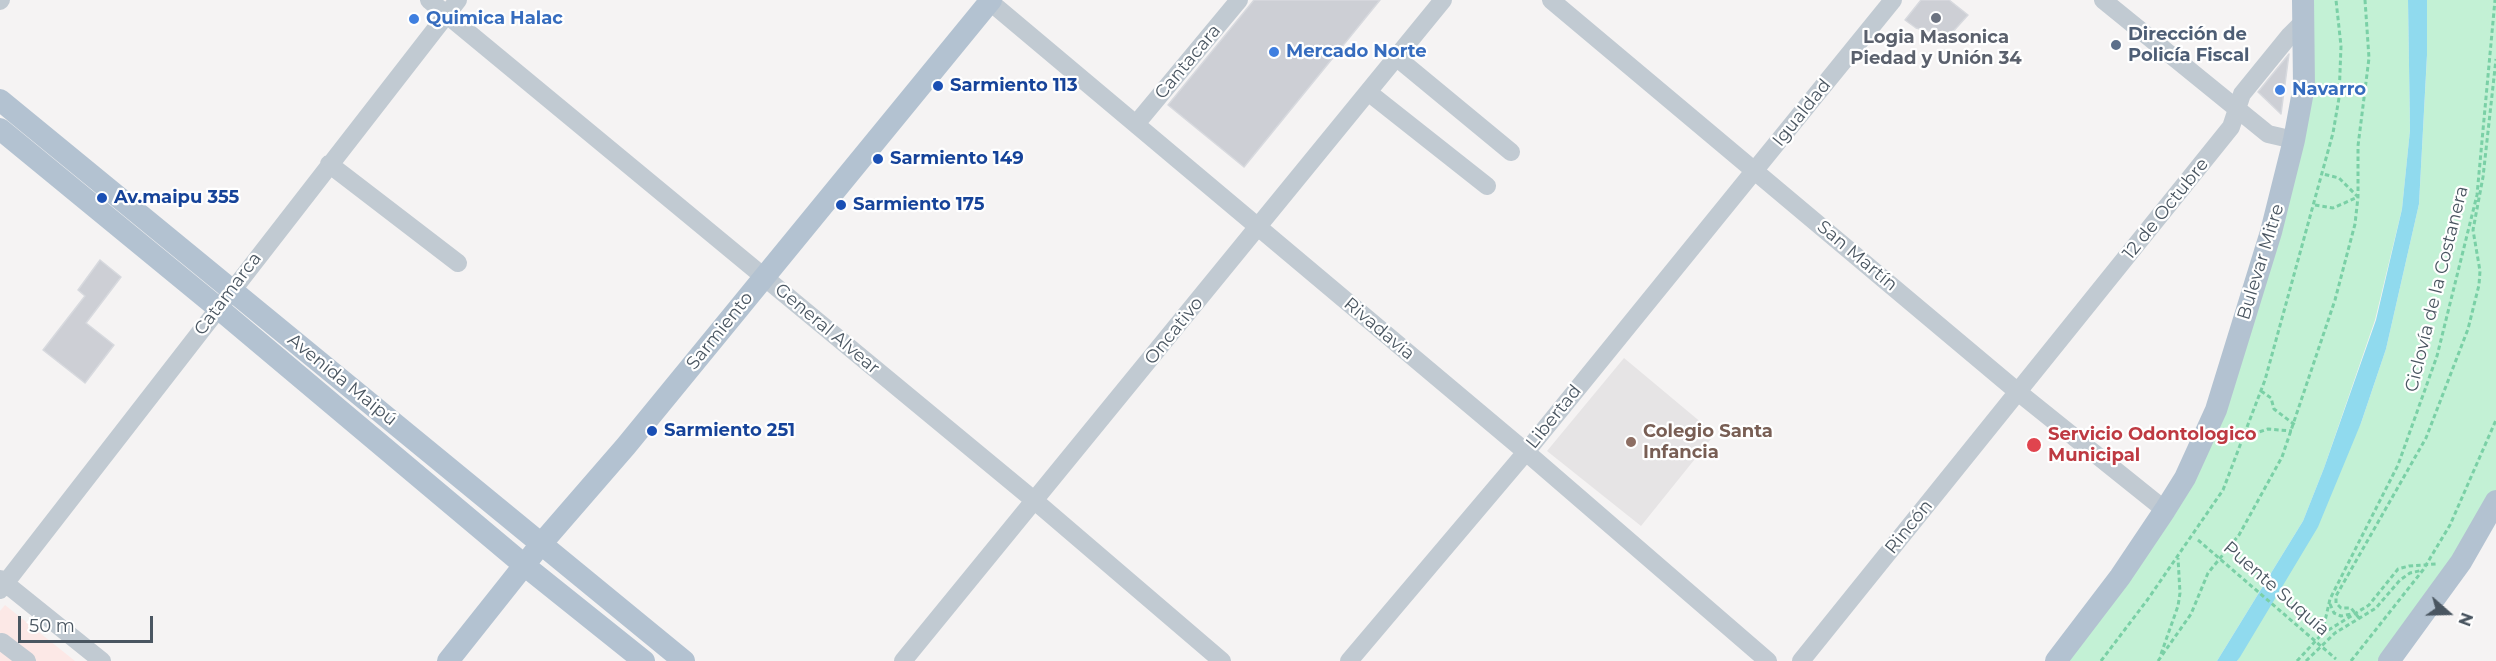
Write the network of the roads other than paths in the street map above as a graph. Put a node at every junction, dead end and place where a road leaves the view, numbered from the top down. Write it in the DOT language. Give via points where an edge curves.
graph roads {
  1 [pos="429,0"];
  2 [pos="1239,0"];
  3 [pos="1443,0"];
  4 [pos="1551,0"];
  5 [pos="1893,0"];
  6 [pos="2103,0"];
  7 [pos="990,1"];
  8 [pos="452,7"];
  9 [pos="2304,10"];
  10 [pos="1396,57"];
  11 [pos="1368,92"];
  12 [pos="0,100"];
  13 [pos="2236,109"];
  14 [pos="1136,124"];
  15 [pos="0,129"];
  16 [pos="2294,140"];
  17 [pos="1511,152"];
  18 [pos="329,164"];
  19 [pos="1755,170"];
  20 [pos="1487,186"];
  21 [pos="1258,227"];
  22 [pos="458,263"];
  23 [pos="764,277"];
  24 [pos="232,289"];
  25 [pos="218,308"];
  26 [pos="2018,392"];
  27 [pos="1526,452"];
  28 [pos="1035,501"];
  29 [pos="2496,501"];
  30 [pos="2165,510"];
  31 [pos="541,544"];
  32 [pos="524,565"];
  33 [pos="2,584"];
  34 [pos="2,642"];
  35 [pos="27,661"];
  36 [pos="102,661"];
  37 [pos="448,661"];
  38 [pos="644,661"];
  39 [pos="684,661"];
  40 [pos="903,661"];
  41 [pos="1221,661"];
  42 [pos="1349,661"];
  43 [pos="1768,661"];
  44 [pos="1801,661"];
  45 [pos="2056,661"];
  46 [pos="2389,661"];
  1 -- 8 [label="street, General Alvear"];
  2 -- 14 [label="street, Cantacara"];
  3 -- 10 [label="street, Oncativo"];
  4 -- 19 [label="street, San Martín"];
  5 -- 19 [label="street, Igualdad"];
  6 -- 13 [label="street"];
  7 -- 14 [label="street, Rivadavia"];
  7 -- 23 [label="main road, Sarmiento"];
  8 -- 18 [label="street, Catamarca"];
  8 -- 23 [label="street, General Alvear"];
  9 -- 13 [label="street, 12 de Octubre" via="2242,94"];
  9 -- 16 [label="main road, Bulevar Mitre" via="2304,86"];
  10 -- 11 [label="street, Oncativo"];
  10 -- 17 [label="street"];
  11 -- 20 [label="street"];
  11 -- 21 [label="street, Oncativo"];
  12 -- 24 [label="main road, Avenida Maipú"];
  13 -- 16 [label="street" via="2268,134"];
  13 -- 26 [label="street, 12 de Octubre" via="2232,127"];
  14 -- 21 [label="street, Rivadavia"];
  15 -- 25 [label="main road, Avenida Maipú"];
  16 -- 30 [label="main road, Bulevar Mitre" via="2268,241 2216,410 2185,478"];
  18 -- 22 [label="street"];
  18 -- 24 [label="street, Catamarca"];
  19 -- 26 [label="street, San Martín"];
  19 -- 27 [label="street, Libertad"];
  21 -- 27 [label="street, Rivadavia"];
  21 -- 28 [label="street, Oncativo"];
  23 -- 28 [label="street, General Alvear"];
  23 -- 31 [label="main road, Sarmiento"];
  24 -- 25 [label="street, Catamarca"];
  24 -- 31 [label="main road, Avenida Maipú"];
  25 -- 32 [label="main road, Avenida Maipú"];
  25 -- 33 [label="street, Catamarca"];
  26 -- 30 [label="street, San Martín"];
  26 -- 44 [label="street, Rincón"];
  27 -- 42 [label="street, Libertad"];
  27 -- 43 [label="street, Rivadavia"];
  28 -- 40 [label="street, Oncativo"];
  28 -- 41 [label="street, General Alvear"];
  29 -- 46 [label="main road" via="2461,562"];
  30 -- 45 [label="main road, Bulevar Mitre"];
  31 -- 32 [label="main road, Sarmiento"];
  31 -- 39 [label="main road, Avenida Maipú"];
  32 -- 37 [label="main road, Sarmiento"];
  32 -- 38 [label="main road, Avenida Maipú"];
  33 -- 36 [label="street"];
  34 -- 35 [label="street"];
}
